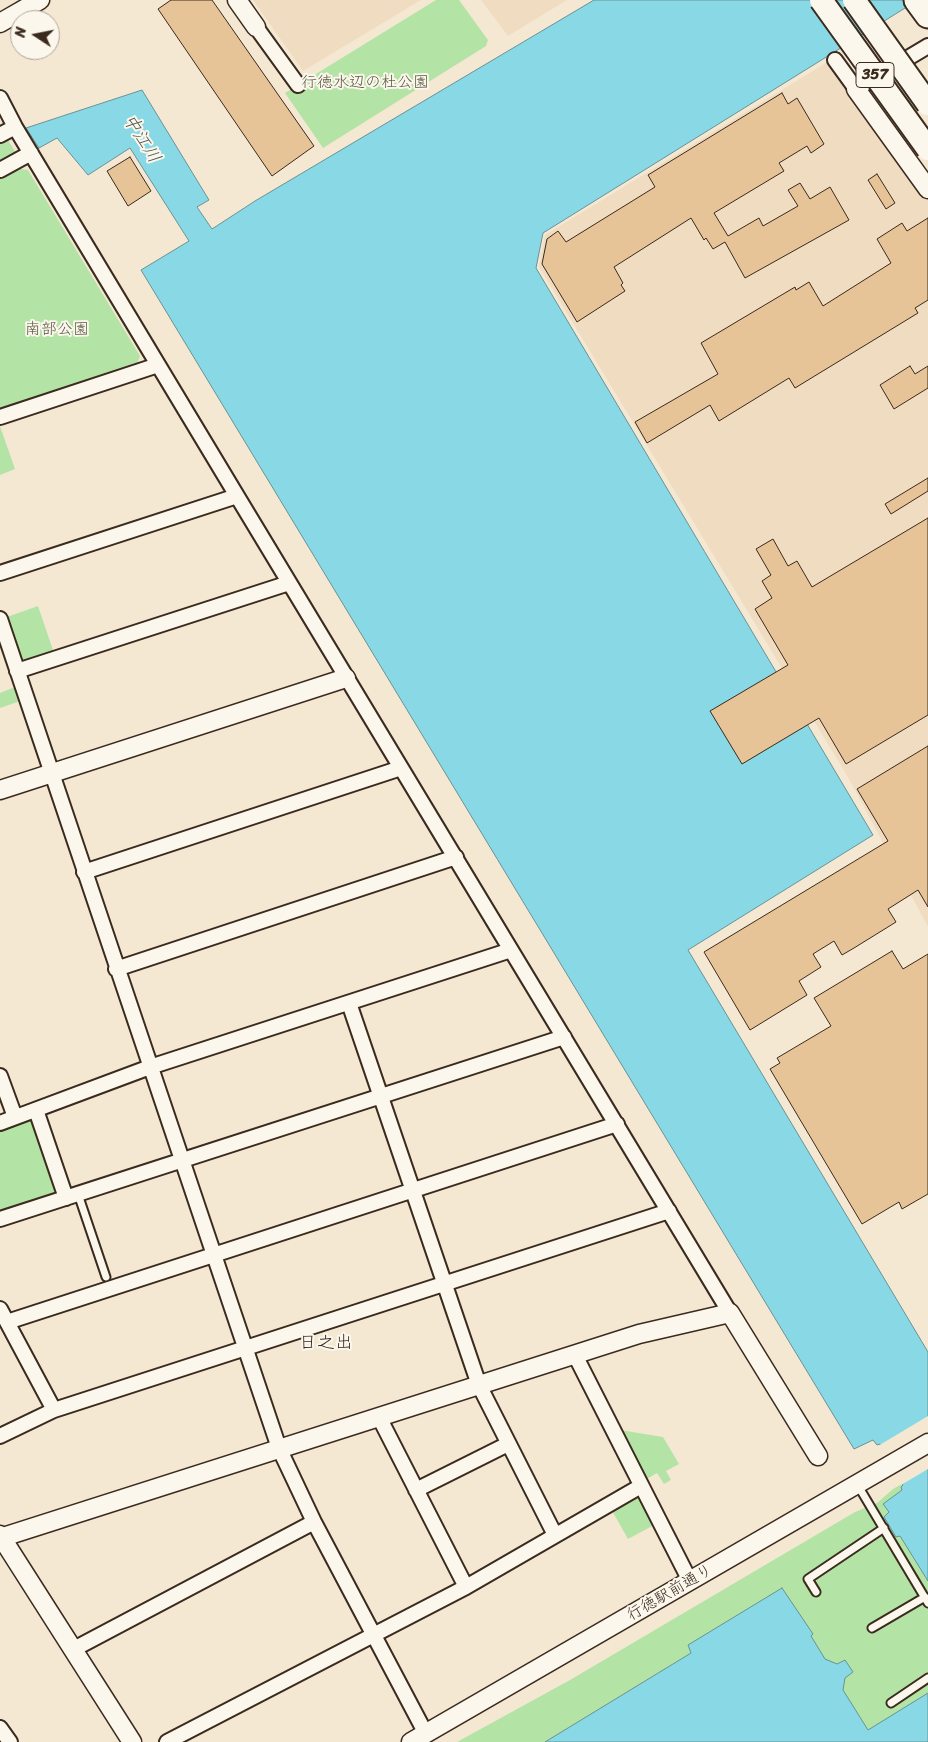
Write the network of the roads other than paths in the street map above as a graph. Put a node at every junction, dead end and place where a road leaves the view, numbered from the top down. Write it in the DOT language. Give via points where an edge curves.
graph roads {
  1 [pos="40,0"];
  2 [pos="237,0"];
  3 [pos="821,0"];
  4 [pos="839,0"];
  5 [pos="854,0"];
  6 [pos="917,0"];
  7 [pos="928,15"];
  8 [pos="0,23"];
  9 [pos="256,27"];
  10 [pos="928,46"];
  11 [pos="835,60"];
  12 [pos="900,65"];
  13 [pos="298,85"];
  14 [pos="856,89"];
  15 [pos="0,98"];
  16 [pos="928,104"];
  17 [pos="15,127"];
  18 [pos="0,135"];
  19 [pos="928,149"];
  20 [pos="31,153"];
  21 [pos="0,170"];
  22 [pos="928,189"];
  23 [pos="158,365"];
  24 [pos="0,416"];
  25 [pos="236,496"];
  26 [pos="0,573"];
  27 [pos="289,583"];
  28 [pos="0,619"];
  29 [pos="17,672"];
  30 [pos="346,678"];
  31 [pos="401,768"];
  32 [pos="51,774"];
  33 [pos="0,790"];
  34 [pos="456,857"];
  35 [pos="84,872"];
  36 [pos="511,950"];
  37 [pos="116,969"];
  38 [pos="349,1003"];
  39 [pos="564,1037"];
  40 [pos="150,1068"];
  41 [pos="0,1076"];
  42 [pos="381,1096"];
  43 [pos="36,1110"];
  44 [pos="15,1117"];
  45 [pos="0,1123"];
  46 [pos="617,1124"];
  47 [pos="182,1161"];
  48 [pos="413,1190"];
  49 [pos="72,1196"];
  50 [pos="669,1211"];
  51 [pos="0,1219"];
  52 [pos="213,1255"];
  53 [pos="106,1277"];
  54 [pos="444,1284"];
  55 [pos="730,1313"];
  56 [pos="3,1316"];
  57 [pos="245,1348"];
  58 [pos="574,1355"];
  59 [pos="479,1385"];
  60 [pos="54,1410"];
  61 [pos="379,1417"];
  62 [pos="0,1436"];
  63 [pos="928,1443"];
  64 [pos="508,1444"];
  65 [pos="279,1448"];
  66 [pos="818,1456"];
  67 [pos="857,1484"];
  68 [pos="642,1486"];
  69 [pos="416,1490"];
  70 [pos="314,1522"];
  71 [pos="884,1528"];
  72 [pos="555,1535"];
  73 [pos="0,1537"];
  74 [pos="690,1582"];
  75 [pos="466,1587"];
  76 [pos="816,1592"];
  77 [pos="926,1600"];
  78 [pos="872,1628"];
  79 [pos="373,1635"];
  80 [pos="72,1650"];
  81 [pos="928,1678"];
  82 [pos="891,1703"];
  83 [pos="0,1728"];
  84 [pos="417,1740"];
  85 [pos="10,1742"];
  86 [pos="132,1742"];
  87 [pos="167,1742"];
  1 -- 8 [label="street"];
  2 -- 9 [label="street"];
  3 -- 19 [label="highway, 357, bridge"];
  4 -- 12 [label="highway, bridge" via="864,32"];
  5 -- 12 [label="highway, 357, bridge"];
  6 -- 7 [label="highway"];
  9 -- 13 [label="street"];
  10 -- 14 [label="street"];
  11 -- 14 [label="street"];
  12 -- 16 [label="highway, 357, bridge"];
  14 -- 22 [label="street"];
  15 -- 17 [label="street"];
  17 -- 18 [label="street"];
  17 -- 20 [label="street"];
  20 -- 21 [label="street"];
  20 -- 23 [label="street"];
  23 -- 24 [label="street"];
  23 -- 25 [label="street"];
  25 -- 26 [label="street"];
  25 -- 27 [label="street"];
  27 -- 29 [label="street"];
  27 -- 30 [label="street"];
  28 -- 29 [label="street"];
  29 -- 32 [label="street"];
  30 -- 31 [label="street"];
  30 -- 32 [label="street"];
  31 -- 34 [label="street"];
  31 -- 35 [label="street"];
  32 -- 33 [label="street"];
  32 -- 35 [label="street"];
  34 -- 36 [label="street"];
  34 -- 37 [label="street"];
  35 -- 37 [label="street"];
  36 -- 38 [label="street"];
  36 -- 39 [label="street"];
  37 -- 40 [label="street"];
  38 -- 40 [label="street"];
  38 -- 42 [label="street"];
  39 -- 42 [label="street"];
  39 -- 46 [label="street"];
  40 -- 43 [label="street"];
  40 -- 47 [label="street"];
  41 -- 44 [label="street"];
  42 -- 47 [label="street"];
  42 -- 48 [label="street"];
  43 -- 44 [label="street"];
  43 -- 49 [label="street"];
  44 -- 45 [label="street"];
  46 -- 48 [label="street"];
  46 -- 50 [label="street"];
  47 -- 49 [label="street"];
  47 -- 52 [label="street"];
  48 -- 52 [label="street"];
  48 -- 54 [label="street"];
  49 -- 51 [label="street"];
  49 -- 53 [label="lane"];
  50 -- 54 [label="street"];
  50 -- 55 [label="street"];
  52 -- 56 [label="street"];
  52 -- 57 [label="street"];
  54 -- 57 [label="street"];
  54 -- 59 [label="street"];
  55 -- 58 [label="street" via="639,1334"];
  55 -- 66 [label="street"];
  56 -- 60 [label="street"];
  57 -- 60 [label="street"];
  57 -- 65 [label="street"];
  58 -- 59 [label="street"];
  58 -- 68 [label="street"];
  59 -- 61 [label="street"];
  59 -- 64 [label="street"];
  60 -- 62 [label="street"];
  61 -- 65 [label="street"];
  61 -- 69 [label="street"];
  63 -- 67 [label="street, 行徳駅前通り"];
  64 -- 69 [label="street"];
  64 -- 72 [label="street"];
  65 -- 70 [label="street"];
  65 -- 73 [label="street"];
  67 -- 71 [label="lane"];
  67 -- 74 [label="street, 行徳駅前通り"];
  68 -- 72 [label="street"];
  68 -- 74 [label="street"];
  69 -- 75 [label="street"];
  70 -- 79 [label="street"];
  70 -- 80 [label="street"];
  71 -- 76 [label="lane" via="808,1579"];
  71 -- 77 [label="lane"];
  72 -- 75 [label="street"];
  73 -- 80 [label="street"];
  74 -- 84 [label="street, 行徳駅前通り"];
  75 -- 79 [label="street"];
  77 -- 78 [label="lane"];
  79 -- 84 [label="street"];
  79 -- 87 [label="street"];
  80 -- 86 [label="street"];
  81 -- 82 [label="lane"];
  83 -- 85 [label="street"];
}
